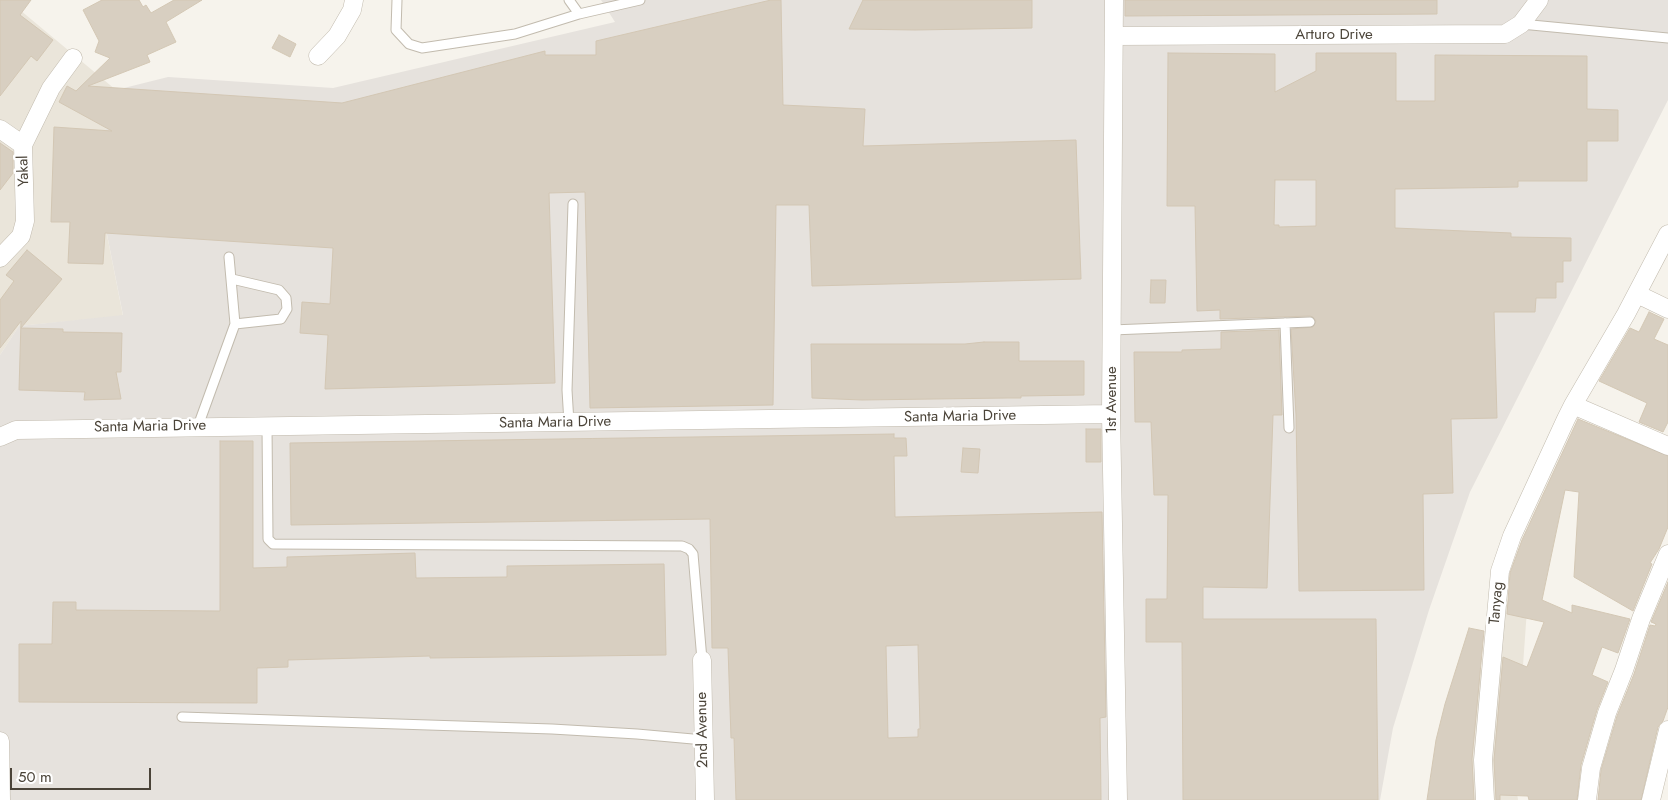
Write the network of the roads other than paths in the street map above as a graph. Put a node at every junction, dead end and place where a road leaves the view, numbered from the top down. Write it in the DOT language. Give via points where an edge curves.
graph roads {
  1 [pos="354,0"];
  2 [pos="397,0"];
  3 [pos="569,0"];
  4 [pos="640,0"];
  5 [pos="1114,0"];
  6 [pos="1539,0"];
  7 [pos="579,14"];
  8 [pos="1521,24"];
  9 [pos="1114,36"];
  10 [pos="1668,38"];
  11 [pos="318,56"];
  12 [pos="73,58"];
  13 [pos="0,129"];
  14 [pos="22,145"];
  15 [pos="573,204"];
  16 [pos="1668,234"];
  17 [pos="228,257"];
  18 [pos="0,258"];
  19 [pos="232,279"];
  20 [pos="1636,294"];
  21 [pos="1668,309"];
  22 [pos="1310,322"];
  23 [pos="1285,323"];
  24 [pos="235,324"];
  25 [pos="1112,330"];
  26 [pos="1569,412"];
  27 [pos="1111,414"];
  28 [pos="569,423"];
  29 [pos="198,426"];
  30 [pos="267,426"];
  31 [pos="1289,428"];
  32 [pos="0,437"];
  33 [pos="1668,446"];
  34 [pos="1668,554"];
  35 [pos="702,660"];
  36 [pos="182,717"];
  37 [pos="1668,730"];
  38 [pos="704,740"];
  39 [pos="0,742"];
  40 [pos="1,793"];
  41 [pos="705,800"];
  42 [pos="1118,800"];
  43 [pos="1485,800"];
  44 [pos="1588,800"];
  45 [pos="1651,800"];
  1 -- 11 [label="street" via="337,36"];
  2 -- 7 [label="lane" via="396,30 409,44 422,48 515,34"];
  3 -- 7 [label="lane"];
  4 -- 7 [label="lane"];
  5 -- 9 [label="street, 1st Avenue"];
  6 -- 8 [label="street, Arturo Drive"];
  8 -- 9 [label="street, Arturo Drive" via="1505,34"];
  8 -- 10 [label="lane"];
  9 -- 25 [label="street, 1st Avenue"];
  12 -- 14 [label="street, Yakal" via="51,88"];
  13 -- 14 [label="street"];
  14 -- 18 [label="street, Yakal" via="25,222 21,236"];
  15 -- 28 [label="lane"];
  16 -- 20 [label="street, Tanyag"];
  17 -- 19 [label="lane"];
  19 -- 24 [label="lane"];
  19 -- 24 [label="lane" via="279,290 286,298 287,309 281,319"];
  20 -- 21 [label="street"];
  20 -- 26 [label="street, Tanyag"];
  22 -- 23 [label="lane"];
  23 -- 25 [label="lane"];
  23 -- 31 [label="lane"];
  24 -- 29 [label="lane"];
  25 -- 27 [label="street, 1st Avenue"];
  26 -- 33 [label="street"];
  26 -- 43 [label="street, Tanyag" via="1512,536 1500,571 1483,760"];
  27 -- 28 [label="street, Santa Maria Drive"];
  27 -- 42 [label="street, 1st Avenue"];
  28 -- 30 [label="street, Santa Maria Drive"];
  29 -- 30 [label="street, Santa Maria Drive"];
  29 -- 32 [label="street, Santa Maria Drive" via="16,430"];
  30 -- 35 [label="lane" via="268,539 273,544 682,546 693,554"];
  34 -- 44 [label="street" via="1607,713 1591,768"];
  35 -- 38 [label="street, 2nd Avenue"];
  36 -- 38 [label="lane" via="552,729"];
  37 -- 45 [label="street"];
  38 -- 41 [label="street, 2nd Avenue"];
  39 -- 40 [label="street"];
}
